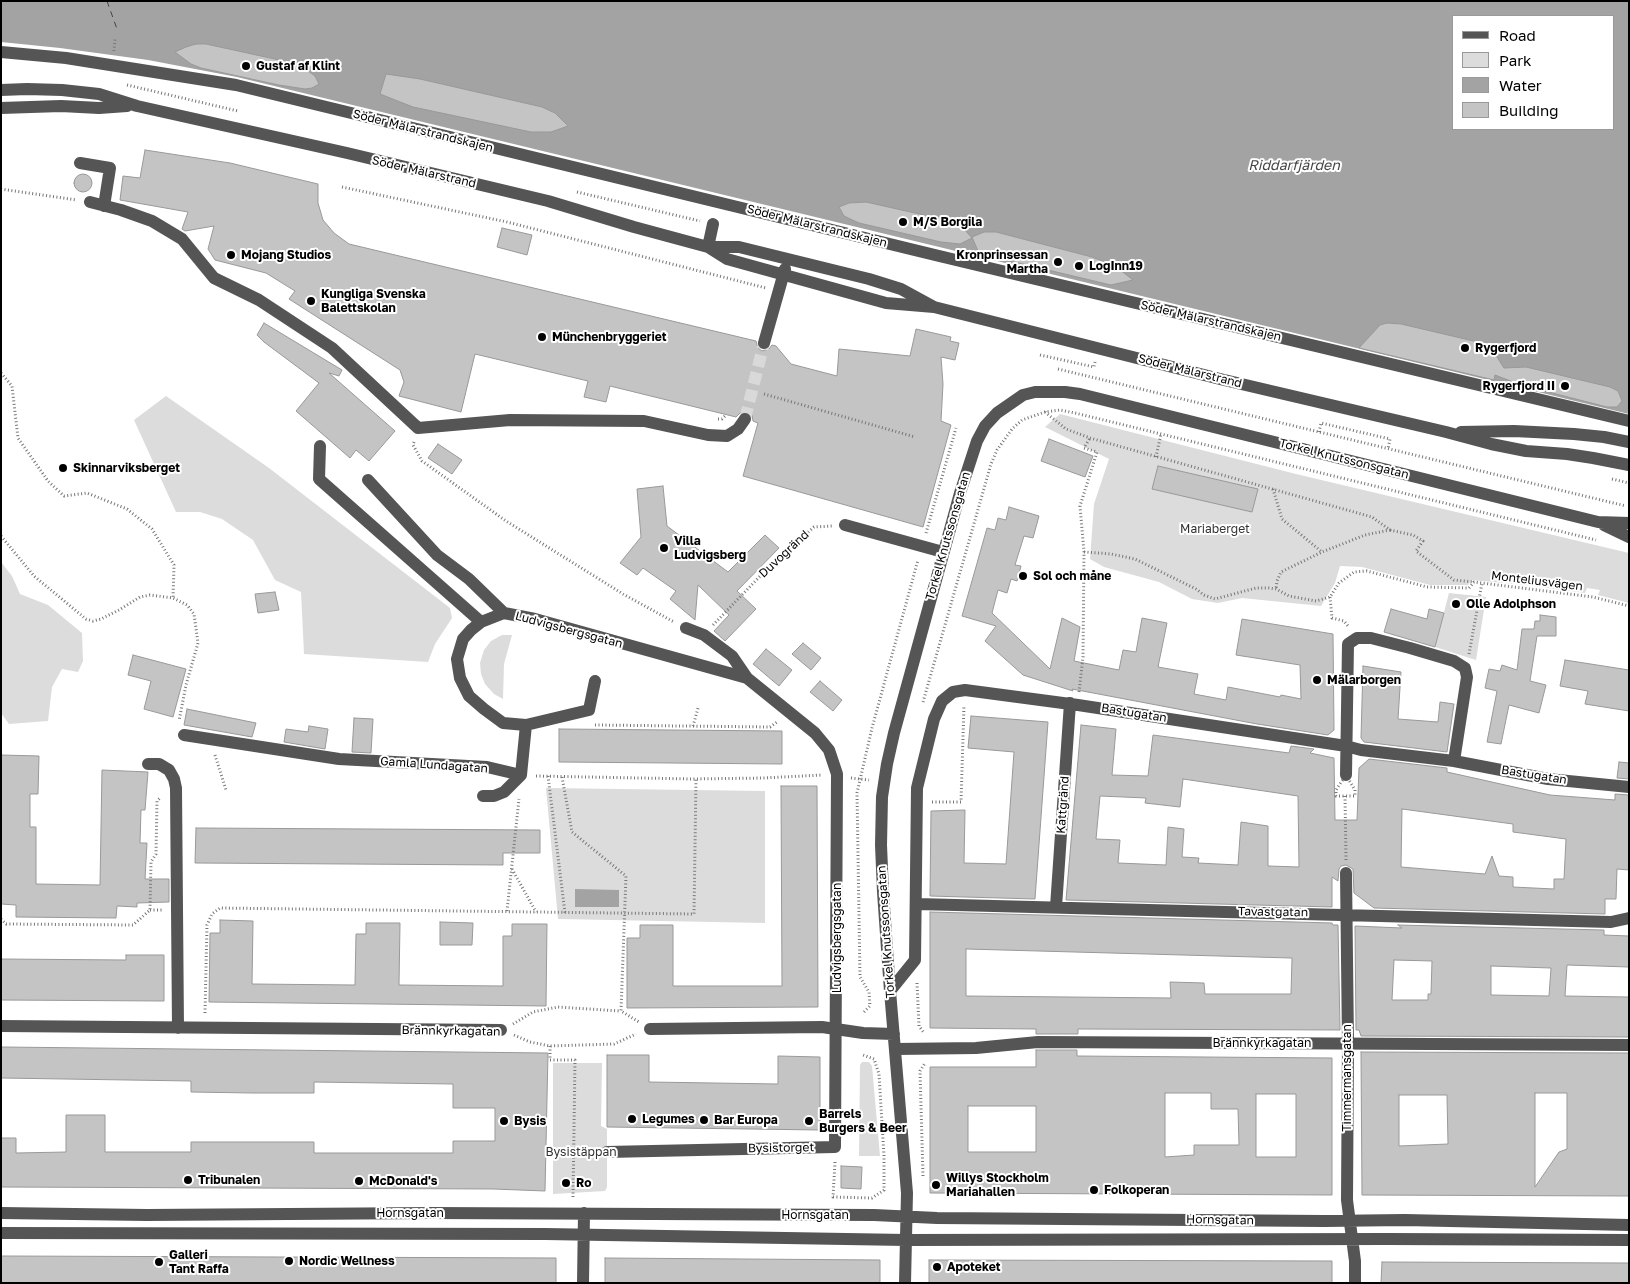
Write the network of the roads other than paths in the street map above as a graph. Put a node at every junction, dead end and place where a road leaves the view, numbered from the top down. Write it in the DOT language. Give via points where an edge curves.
graph roads {
  1 [pos="1,52"];
  2 [pos="1,90"];
  3 [pos="137,106"];
  4 [pos="1,108"];
  5 [pos="80,163"];
  6 [pos="90,202"];
  7 [pos="104,206"];
  8 [pos="713,224"];
  9 [pos="708,247"];
  10 [pos="788,259"];
  11 [pos="782,275"];
  12 [pos="934,307"];
  13 [pos="764,343"];
  14 [pos="745,419"];
  15 [pos="1629,421"];
  16 [pos="1446,432"];
  17 [pos="1629,442"];
  18 [pos="320,446"];
  19 [pos="1629,465"];
  20 [pos="368,480"];
  21 [pos="1598,522"];
  22 [pos="1629,524"];
  23 [pos="845,526"];
  24 [pos="1629,537"];
  25 [pos="943,552"];
  26 [pos="504,613"];
  27 [pos="481,622"];
  28 [pos="686,628"];
  29 [pos="747,678"];
  30 [pos="595,681"];
  31 [pos="1074,704"];
  32 [pos="526,725"];
  33 [pos="184,736"];
  34 [pos="1346,746"];
  35 [pos="1454,761"];
  36 [pos="148,764"];
  37 [pos="521,775"];
  38 [pos="1346,776"];
  39 [pos="1629,787"];
  40 [pos="483,796"];
  41 [pos="1346,868"];
  42 [pos="917,904"];
  43 [pos="1056,907"];
  44 [pos="1346,914"];
  45 [pos="1629,918"];
  46 [pos="890,991"];
  47 [pos="1,1026"];
  48 [pos="178,1028"];
  49 [pos="650,1028"];
  50 [pos="837,1028"];
  51 [pos="502,1030"];
  52 [pos="894,1034"];
  53 [pos="1348,1044"];
  54 [pos="1629,1045"];
  55 [pos="896,1049"];
  56 [pos="603,1152"];
  57 [pos="1,1213"];
  58 [pos="584,1213"];
  59 [pos="907,1216"];
  60 [pos="1350,1221"];
  61 [pos="1629,1225"];
  62 [pos="1,1234"];
  63 [pos="584,1234"];
  64 [pos="1352,1239"];
  65 [pos="906,1240"];
  66 [pos="1629,1240"];
  67 [pos="582,1283"];
  68 [pos="905,1283"];
  69 [pos="1355,1283"];
  1 -- 15 [label="street, Söder Mälarstrandskajen" via="66,58 236,85"];
  2 -- 3 [label="street, Söder Mälarstrand" via="99,94"];
  3 -- 4 [label="street, Söder Mälarstrand"];
  3 -- 9 [label="street, Söder Mälarstrand" via="548,201"];
  5 -- 7 [label="street" via="110,168"];
  6 -- 7 [label="street"];
  7 -- 14 [label="street" via="152,221 182,239 214,278 259,300 332,348 418,428 510,420 644,421 727,436"];
  8 -- 9 [label="street"];
  9 -- 10 [label="street, Söder Mälarstrand" via="739,247"];
  9 -- 11 [label="street, Söder Mälarstrand" via="727,259"];
  10 -- 11 [label="street"];
  10 -- 12 [label="street, Söder Mälarstrand" via="869,278 901,289"];
  11 -- 12 [label="street, Söder Mälarstrand" via="886,303"];
  11 -- 13 [label="street"];
  12 -- 16 [label="street, Söder Mälarstrand"];
  16 -- 17 [label="street, Söder Mälarstrand" via="1566,433"];
  16 -- 19 [label="street, Söder Mälarstrand" via="1526,452 1567,454"];
  18 -- 27 [label="street" via="319,479"];
  20 -- 26 [label="street" via="437,555 469,579"];
  21 -- 22 [label="street, Torkel Knutssonsgatan"];
  21 -- 24 [label="street, Torkel Knutssonsgatan"];
  21 -- 25 [label="street, Torkel Knutssonsgatan" via="1080,394 1035,392 1012,402 985,426 971,458"];
  23 -- 25 [label="street"];
  25 -- 46 [label="street, Torkel Knutssonsgatan" via="887,764 881,845"];
  26 -- 27 [label="street, Ludvigsbergsgatan"];
  26 -- 29 [label="street, Ludvigsbergsgatan"];
  27 -- 32 [label="street, Ludvigsbergsgatan" via="463,639 457,658 460,678 469,696 484,709 504,723"];
  28 -- 29 [label="street, Ludvigsbergsgatan" via="704,634 732,656"];
  29 -- 50 [label="street, Ludvigsbergsgatan" via="815,733 829,750 837,774"];
  30 -- 32 [label="street" via="589,710"];
  31 -- 34 [label="street, Bastugatan"];
  31 -- 42 [label="street, Bastugatan" via="965,690 953,692 942,702 934,720 917,788"];
  31 -- 43 [label="street, Kattgränd"];
  32 -- 37 [label="street"];
  33 -- 37 [label="street, Gamla Lundagatan" via="340,759 488,768"];
  34 -- 35 [label="street, Bastugatan"];
  34 -- 35 [label="street" via="1348,644 1357,638 1371,638 1445,658 1465,668 1467,677"];
  34 -- 38 [label="street"];
  35 -- 39 [label="street, Bastugatan" via="1548,779"];
  36 -- 48 [label="street" via="159,764 169,770 176,788"];
  37 -- 40 [label="street" via="504,792"];
  41 -- 44 [label="street, Timmermansgatan"];
  42 -- 43 [label="street, Tavastgatan"];
  42 -- 46 [label="street" via="915,960"];
  43 -- 44 [label="street, Tavastgatan"];
  44 -- 45 [label="street, Tavastgatan" via="1611,922"];
  44 -- 53 [label="street, Timmermansgatan"];
  46 -- 52 [label="street, Torkel Knutssonsgatan"];
  47 -- 48 [label="street, Brännkyrkagatan"];
  48 -- 51 [label="street, Brännkyrkagatan"];
  49 -- 50 [label="street"];
  50 -- 52 [label="street"];
  50 -- 56 [label="street, Bysistorget" via="835,1147"];
  52 -- 55 [label="street, Torkel Knutssonsgatan"];
  53 -- 54 [label="street, Brännkyrkagatan"];
  53 -- 55 [label="street, Brännkyrkagatan" via="1038,1042 976,1048"];
  53 -- 60 [label="street, Timmermansgatan" via="1346,1190"];
  55 -- 59 [label="street, Torkel Knutssonsgatan"];
  57 -- 58 [label="street, Hornsgatan"];
  58 -- 59 [label="street, Hornsgatan"];
  58 -- 63 [label="street"];
  59 -- 60 [label="street, Hornsgatan"];
  59 -- 65 [label="street, Torkel Knutssonsgatan"];
  60 -- 61 [label="street, Hornsgatan"];
  60 -- 64 [label="street, Timmermansgatan"];
  62 -- 63 [label="street, Hornsgatan"];
  63 -- 65 [label="street, Hornsgatan"];
  63 -- 67 [label="street"];
  64 -- 65 [label="street, Hornsgatan"];
  64 -- 66 [label="street, Hornsgatan"];
  64 -- 69 [label="street, Timmermansgatan"];
  65 -- 68 [label="street, Torkel Knutssonsgatan"];
}
